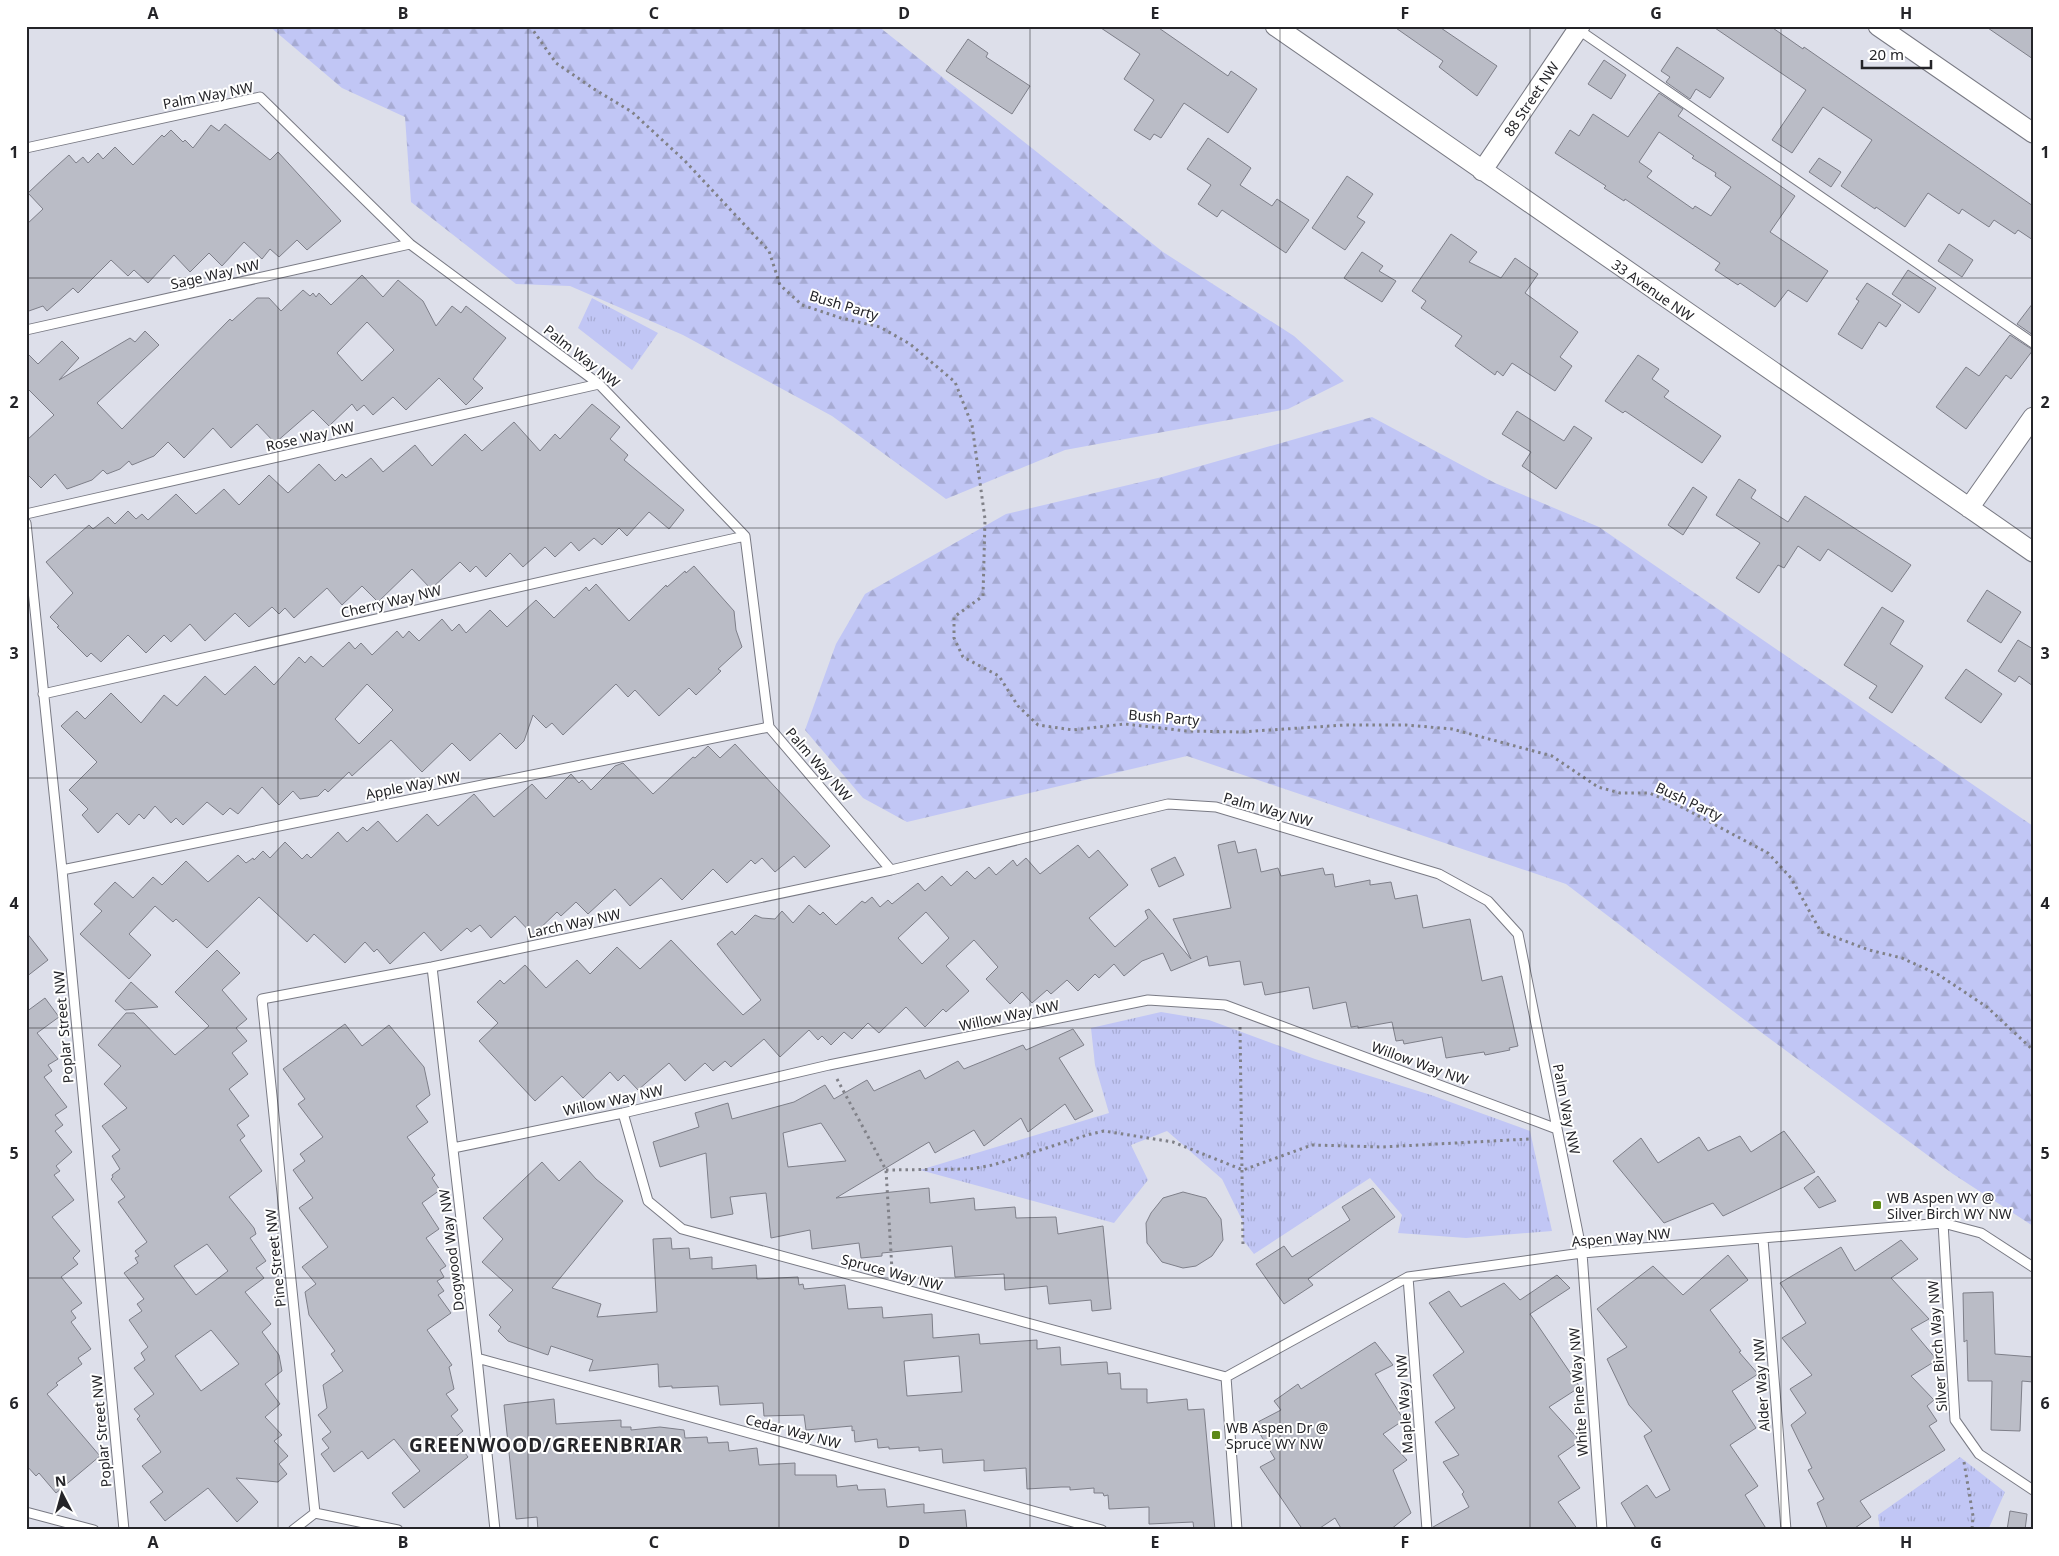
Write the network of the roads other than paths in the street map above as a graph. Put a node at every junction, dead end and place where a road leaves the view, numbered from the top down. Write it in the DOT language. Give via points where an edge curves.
graph roads {
  1 [pos="1275,26"];
  2 [pos="1878,26"];
  3 [pos="1577,27"];
  4 [pos="2033,133"];
  5 [pos="26,148"];
  6 [pos="1482,171"];
  7 [pos="410,244"];
  8 [pos="26,330"];
  9 [pos="2033,343"];
  10 [pos="599,384"];
  11 [pos="2033,417"];
  12 [pos="1969,508"];
  13 [pos="26,514"];
  14 [pos="26,523"];
  15 [pos="745,536"];
  16 [pos="2033,552"];
  17 [pos="43,694"];
  18 [pos="769,727"];
  19 [pos="62,870"];
  20 [pos="891,870"];
  21 [pos="432,967"];
  22 [pos="262,999"];
  23 [pos="623,1113"];
  24 [pos="1557,1129"];
  25 [pos="453,1148"];
  26 [pos="1943,1223"];
  27 [pos="1763,1238"];
  28 [pos="1582,1253"];
  29 [pos="2033,1267"];
  30 [pos="1408,1277"];
  31 [pos="477,1358"];
  32 [pos="1226,1377"];
  33 [pos="2033,1490"];
  34 [pos="26,1512"];
  35 [pos="315,1514"];
  36 [pos="94,1530"];
  37 [pos="124,1530"];
  38 [pos="293,1530"];
  39 [pos="398,1530"];
  40 [pos="495,1530"];
  41 [pos="1102,1530"];
  42 [pos="1237,1530"];
  43 [pos="1427,1530"];
  44 [pos="1602,1530"];
  45 [pos="1786,1530"];
  1 -- 6 [label="street, 33 Avenue NW"];
  2 -- 4 [label="street"];
  3 -- 6 [label="street, 88 Street NW"];
  3 -- 9 [label="lane"];
  5 -- 7 [label="lane, Palm Way NW" via="260,97"];
  6 -- 12 [label="street, 33 Avenue NW"];
  7 -- 8 [label="lane, Sage Way NW"];
  7 -- 10 [label="lane, Palm Way NW"];
  10 -- 13 [label="lane, Rose Way NW"];
  10 -- 15 [label="lane, Palm Way NW"];
  11 -- 12 [label="street"];
  12 -- 16 [label="street, 33 Avenue NW"];
  14 -- 17 [label="lane, Poplar Street NW"];
  15 -- 17 [label="lane, Cherry Way NW"];
  15 -- 18 [label="lane, Palm Way NW"];
  17 -- 19 [label="lane, Poplar Street NW"];
  18 -- 19 [label="lane, Apple Way NW"];
  18 -- 20 [label="lane, Palm Way NW"];
  19 -- 37 [label="lane, Poplar Street NW"];
  20 -- 21 [label="lane, Larch Way NW"];
  20 -- 24 [label="lane, Palm Way NW" via="1168,804 1216,807 1439,874 1488,901 1518,934"];
  21 -- 22 [label="lane, Larch Way NW"];
  21 -- 25 [label="lane, Dogwood Way NW"];
  22 -- 35 [label="lane, Pine Street NW"];
  23 -- 24 [label="lane, Willow Way NW" via="829,1065 1148,1000 1225,1005"];
  23 -- 25 [label="lane, Willow Way NW"];
  23 -- 32 [label="lane, Spruce Way NW" via="648,1200 682,1230"];
  24 -- 28 [label="lane, Palm Way NW"];
  25 -- 31 [label="lane, Dogwood Way NW"];
  26 -- 27 [label="lane, Aspen Way NW"];
  26 -- 29 [label="lane, Aspen Way NW" via="1981,1233"];
  26 -- 33 [label="lane, Silver Birch Way NW" via="1955,1420 1979,1454"];
  27 -- 28 [label="lane, Aspen Way NW"];
  27 -- 45 [label="lane, Alder Way NW"];
  28 -- 30 [label="lane, Aspen Way NW"];
  28 -- 44 [label="lane, White Pine Way NW"];
  30 -- 32 [label="lane, Aspen Way NW"];
  30 -- 43 [label="lane, Maple Way NW"];
  31 -- 40 [label="lane, Dogwood Way NW"];
  31 -- 41 [label="lane, Cedar Way NW"];
  32 -- 42 [label="lane"];
  34 -- 36 [label="lane"];
  35 -- 38 [label="lane"];
  35 -- 39 [label="lane"];
}
